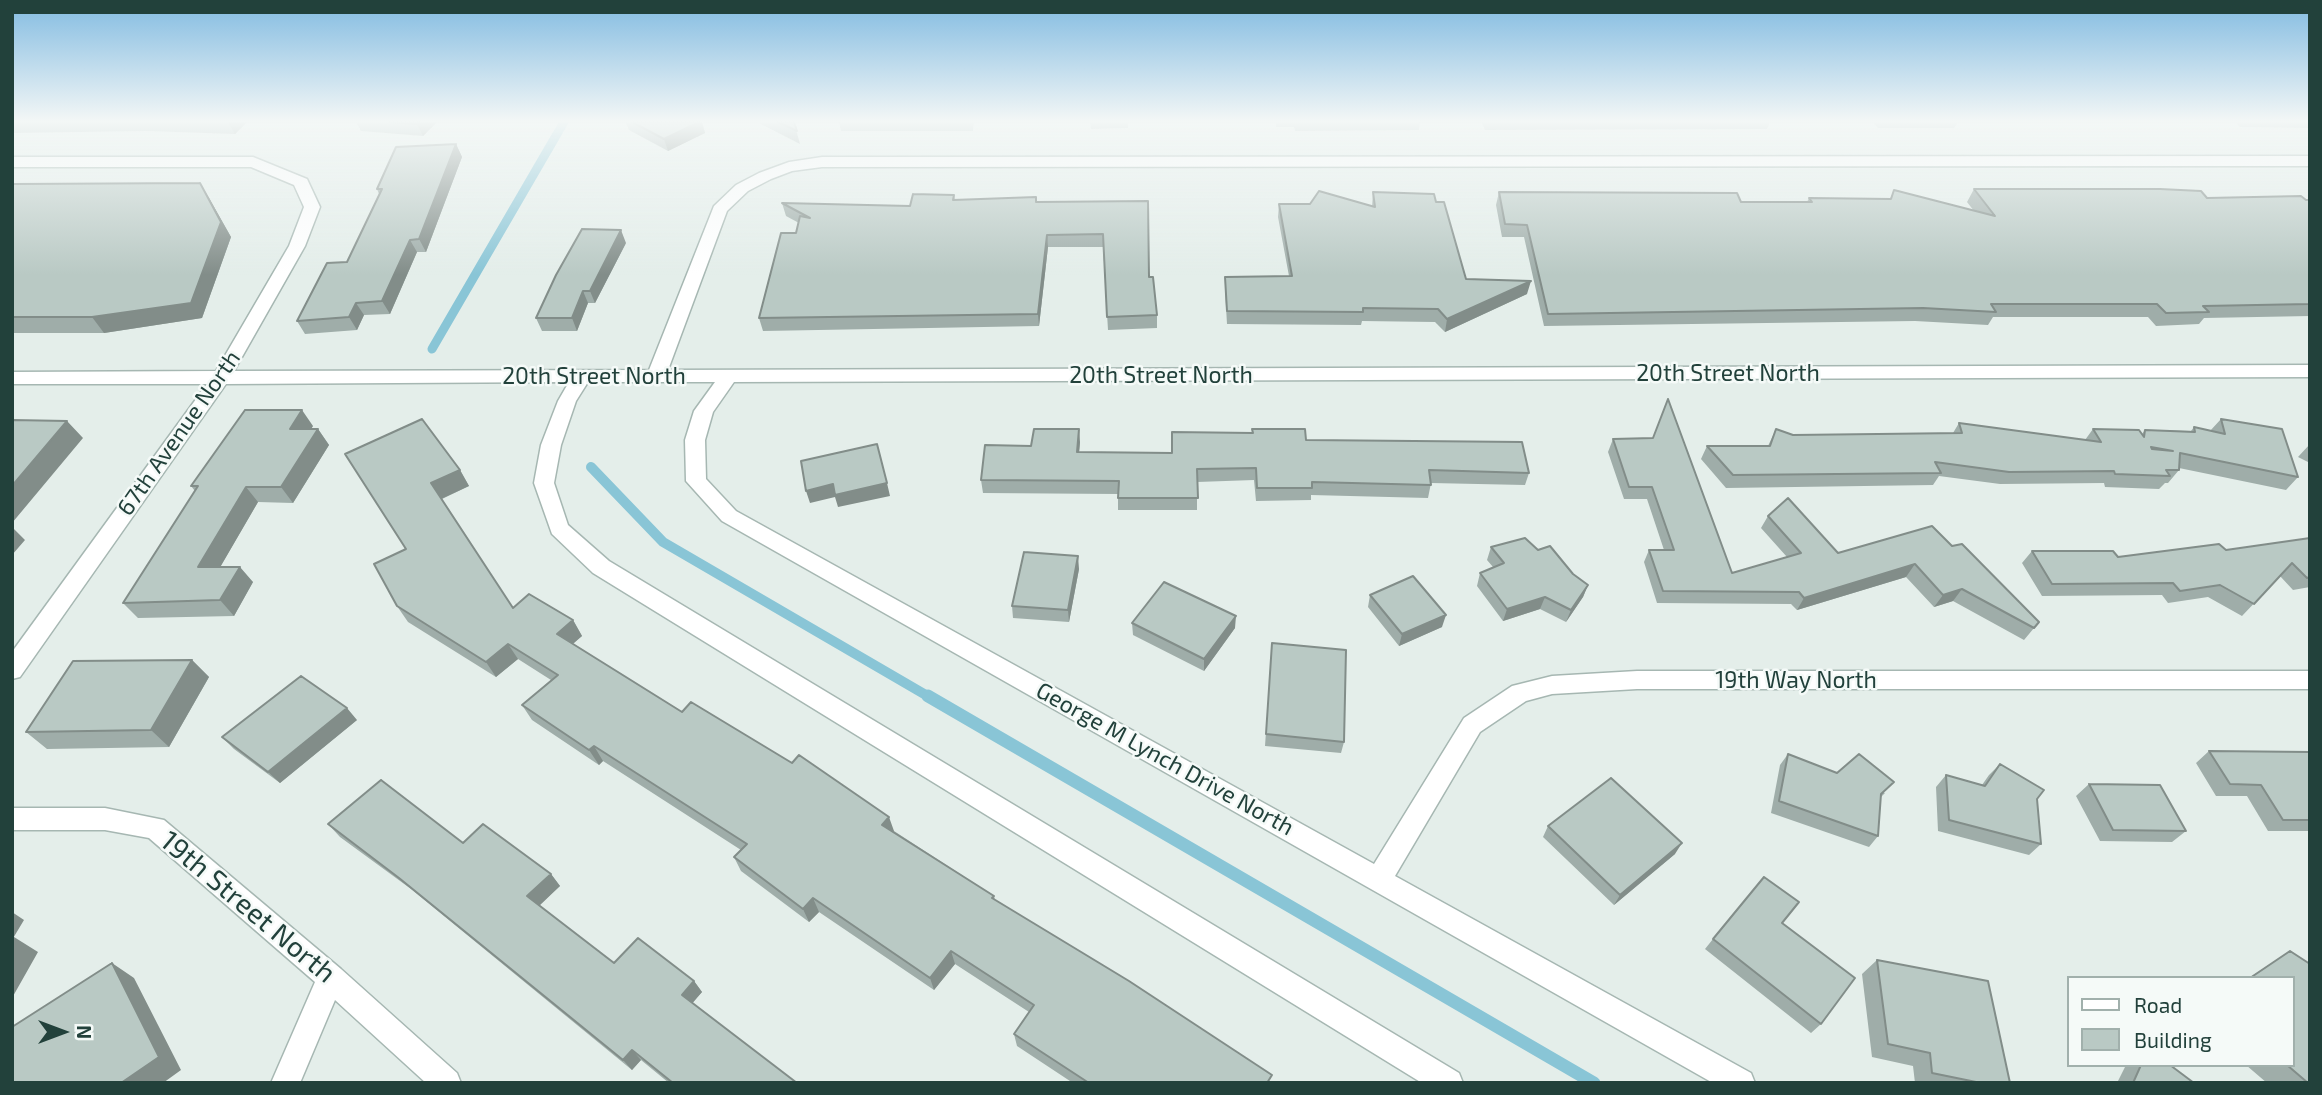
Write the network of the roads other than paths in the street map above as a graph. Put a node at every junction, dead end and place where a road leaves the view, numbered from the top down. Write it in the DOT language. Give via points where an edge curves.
graph roads {
  1 [pos="280,173"];
  2 [pos="773,173"];
  3 [pos="2310,371"];
  4 [pos="222,376"];
  5 [pos="583,376"];
  6 [pos="656,376"];
  7 [pos="728,377"];
  8 [pos="12,378"];
  9 [pos="12,670"];
  10 [pos="2310,680"];
  11 [pos="12,819"];
  12 [pos="1380,878"];
  13 [pos="331,978"];
  14 [pos="285,1083"];
  15 [pos="447,1083"];
  16 [pos="1448,1083"];
  17 [pos="1741,1083"];
  1 -- 4 [label="street, 67th Avenue North" via="301,182 312,207 297,246"];
  2 -- 6 [label="street" via="743,188 720,209"];
  3 -- 7 [label="street, 20th Street North"];
  4 -- 5 [label="street, 20th Street North"];
  4 -- 8 [label="street, 20th Street North"];
  4 -- 9 [label="street, 67th Avenue North"];
  5 -- 6 [label="street, 20th Street North"];
  5 -- 16 [label="street" via="567,401 551,445 544,483 559,529 601,567"];
  6 -- 7 [label="street, 20th Street North"];
  7 -- 12 [label="street, George M Lynch Drive North" via="704,411 695,440 696,481 729,516"];
  10 -- 12 [label="street, 19th Way North" via="1637,680 1552,685 1520,694 1472,725"];
  11 -- 13 [label="street, 19th Street North" via="105,819 155,828"];
  12 -- 17 [label="street, George M Lynch Drive North"];
  13 -- 14 [label="street"];
  13 -- 15 [label="street, 19th Street North"];
}
